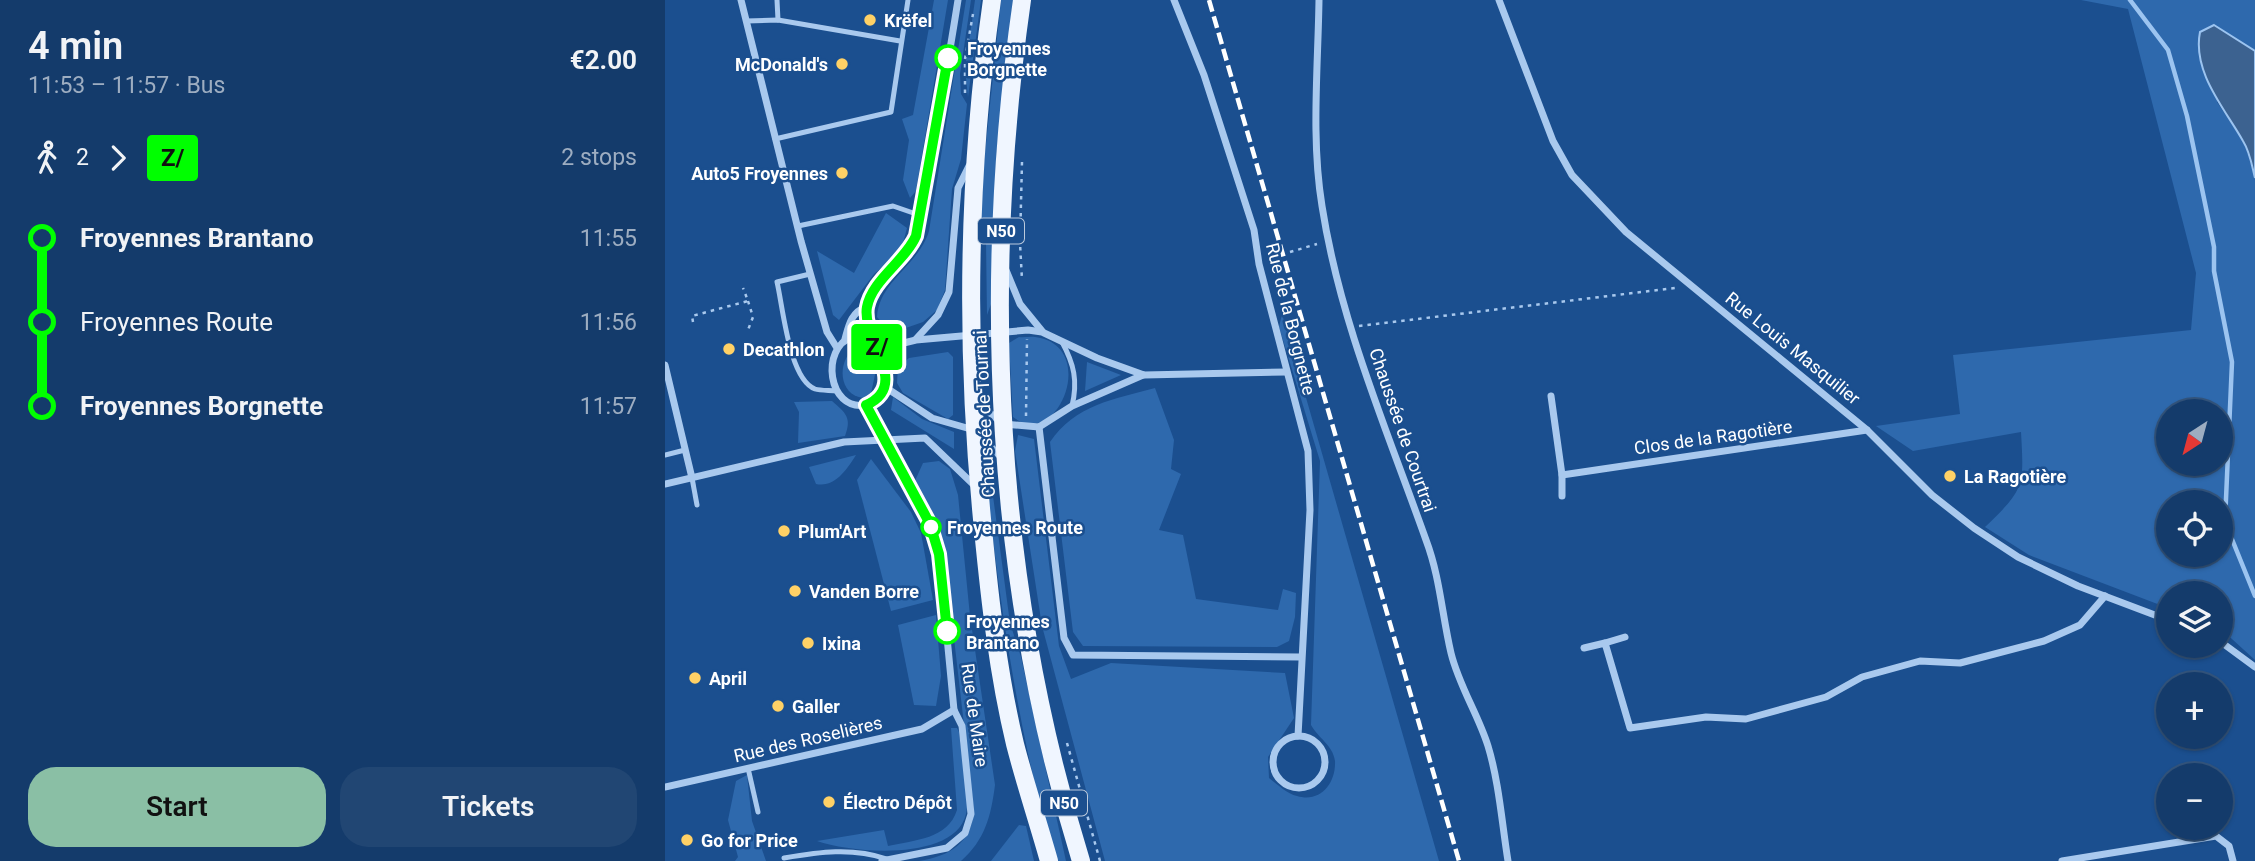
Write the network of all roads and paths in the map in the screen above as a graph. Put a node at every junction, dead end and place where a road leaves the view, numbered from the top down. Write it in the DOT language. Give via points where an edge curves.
graph roads {
  1 [pos="741,0"];
  2 [pos="778,0"];
  3 [pos="908,0"];
  4 [pos="958,0"];
  5 [pos="992,0"];
  6 [pos="1022,0"];
  7 [pos="1174,0"];
  8 [pos="1319,0"];
  9 [pos="1499,0"];
  10 [pos="778,20"];
  11 [pos="746,21"];
  12 [pos="900,41"];
  13 [pos="775,139"];
  14 [pos="976,153"];
  15 [pos="922,216"];
  16 [pos="798,226"];
  17 [pos="1329,240"];
  18 [pos="1290,252"];
  19 [pos="1000,254"];
  20 [pos="810,274"];
  21 [pos="1688,283"];
  22 [pos="743,288"];
  23 [pos="748,301"];
  24 [pos="867,306"];
  25 [pos="693,322"];
  26 [pos="1352,327"];
  27 [pos="748,330"];
  28 [pos="1042,332"];
  29 [pos="999,333"];
  30 [pos="970,335"];
  31 [pos="845,340"];
  32 [pos="916,340"];
  33 [pos="1062,342"];
  34 [pos="876,346"];
  35 [pos="837,348"];
  36 [pos="665,365"];
  37 [pos="1286,372"];
  38 [pos="1144,375"];
  39 [pos="885,387"];
  40 [pos="837,391"];
  41 [pos="1551,396"];
  42 [pos="973,399"];
  43 [pos="866,405"];
  44 [pos="1072,406"];
  45 [pos="1003,424"];
  46 [pos="1039,427"];
  47 [pos="974,430"];
  48 [pos="1867,430"];
  49 [pos="884,441"];
  50 [pos="685,450"];
  51 [pos="665,455"];
  52 [pos="1006,463"];
  53 [pos="1562,475"];
  54 [pos="692,478"];
  55 [pos="665,485"];
  56 [pos="979,490"];
  57 [pos="1562,496"];
  58 [pos="697,505"];
  59 [pos="2105,596"];
  60 [pos="2156,615"];
  61 [pos="1625,637"];
  62 [pos="1605,643"];
  63 [pos="1584,648"];
  64 [pos="2233,651"];
  65 [pos="1300,657"];
  66 [pos="2255,667"];
  67 [pos="954,710"];
  68 [pos="1298,736"];
  69 [pos="748,768"];
  70 [pos="665,787"];
  71 [pos="758,813"];
  72 [pos="784,859"];
  73 [pos="886,860"];
  74 [pos="1049,861"];
  75 [pos="1081,861"];
  76 [pos="1508,861"];
  77 [pos="2062,861"];
  78 [pos="2233,861"];
  1 -- 11 [label="street"];
  2 -- 10 [label="lane"];
  3 -- 12 [label="lane"];
  4 -- 15 [label="street"];
  5 -- 14 [label="main road, Chaussée de Tournai / N50"];
  6 -- 19 [label="main road, Chaussée de Tournai / N50" via="1004,162"];
  7 -- 37 [label="street, Rue de la Borgnette" via="1204,75 1254,230"];
  8 -- 17 [label="street, Chaussée de Courtrai" via="1316,145"];
  9 -- 21 [label="street, Rue Louis Masquilier" via="1553,141 1572,175 1626,232"];
  10 -- 11 [label="lane"];
  10 -- 12 [label="lane"];
  11 -- 13 [label="street"];
  12 -- 13 [label="lane" via="891,112"];
  13 -- 16 [label="street"];
  14 -- 30 [label="main road, Chaussée de Tournai / N50"];
  14 -- 32 [label="street" via="958,188 949,292 938,315"];
  15 -- 16 [label="lane" via="893,206"];
  15 -- 24 [label="street" via="909,251 880,283"];
  16 -- 20 [label="street"];
  17 -- 18 [label="path"];
  17 -- 26 [label="street, Chaussée de Courtrai"];
  19 -- 28 [label="street" via="1020,304"];
  19 -- 29 [label="main road, Chaussée de Tournai / N50"];
  20 -- 35 [label="street" via="827,332"];
  20 -- 40 [label="lane" via="777,282 793,358 801,378 814,388"];
  21 -- 26 [label="path"];
  21 -- 48 [label="street, Rue Louis Masquilier"];
  22 -- 23 [label="path"];
  23 -- 25 [label="path" via="692,316"];
  23 -- 27 [label="path" via="753,317"];
  24 -- 31 [label="street" via="857,310 849,322"];
  24 -- 34 [label="street" via="866,323"];
  26 -- 76 [label="street, Chaussée de Courtrai" via="1427,542 1461,685 1489,750"];
  28 -- 29 [label="street"];
  28 -- 33 [label="street"];
  29 -- 30 [label="street"];
  29 -- 45 [label="main road, Chaussée de Tournai / N50"];
  30 -- 32 [label="street"];
  30 -- 42 [label="main road, Chaussée de Tournai / N50"];
  31 -- 34 [label="street" via="861,337"];
  31 -- 35 [label="street"];
  32 -- 34 [label="street"];
  33 -- 38 [label="street"];
  33 -- 44 [label="lane" via="1076,377"];
  34 -- 39 [label="street" via="884,362"];
  35 -- 40 [label="street" via="832,374"];
  36 -- 50 [label="street"];
  37 -- 38 [label="street"];
  37 -- 65 [label="street, Rue de la Borgnette" via="1308,451 1310,510"];
  38 -- 44 [label="street"];
  39 -- 43 [label="street" via="876,401"];
  39 -- 47 [label="street" via="932,418"];
  40 -- 43 [label="street" via="851,405"];
  41 -- 53 [label="street"];
  42 -- 45 [label="street"];
  42 -- 47 [label="main road, Chaussée de Tournai / N50"];
  43 -- 49 [label="street, Rue de Maire"];
  44 -- 46 [label="street"];
  45 -- 46 [label="street"];
  45 -- 52 [label="main road, Chaussée de Tournai / N50"];
  46 -- 65 [label="street" via="1064,638 1073,655"];
  47 -- 52 [label="street"];
  47 -- 56 [label="main road, Chaussée de Tournai / N50"];
  48 -- 53 [label="street, Clos de la Ragotière"];
  48 -- 59 [label="street, Rue Louis Masquilier" via="1932,495 1974,527 2018,557"];
  49 -- 54 [label="street" via="844,442"];
  49 -- 56 [label="street" via="925,438"];
  49 -- 67 [label="street, Rue de Maire" via="930,524 939,554"];
  50 -- 51 [label="lane"];
  50 -- 54 [label="street"];
  52 -- 75 [label="main road, Chaussée de Tournai / N50" via="1033,666"];
  53 -- 57 [label="street"];
  54 -- 55 [label="street"];
  54 -- 58 [label="lane"];
  56 -- 74 [label="main road, Chaussée de Tournai / N50" via="1001,675"];
  59 -- 60 [label="street, Rue Louis Masquilier"];
  59 -- 62 [label="street" via="2091,616 2057,637 1961,663 1920,661 1862,677 1826,698 1746,719 1706,717 1630,728"];
  61 -- 62 [label="street"];
  62 -- 63 [label="street"];
  64 -- 66 [label="street"];
  65 -- 68 [label="street, Rue de la Borgnette"];
  67 -- 69 [label="street, Rue des Roselières" via="922,729"];
  67 -- 73 [label="street, Rue de Maire" via="962,726 971,814 965,834 947,848"];
  68 -- 68 [label="street" via="1285,740 1273,760 1279,780 1297,788 1315,783 1325,762 1316,743"];
  69 -- 70 [label="street, Rue des Roselières"];
  69 -- 71 [label="lane"];
  72 -- 73 [label="lane" via="829,850"];
  77 -- 78 [label="street" via="2216,836 2229,846"];
}
